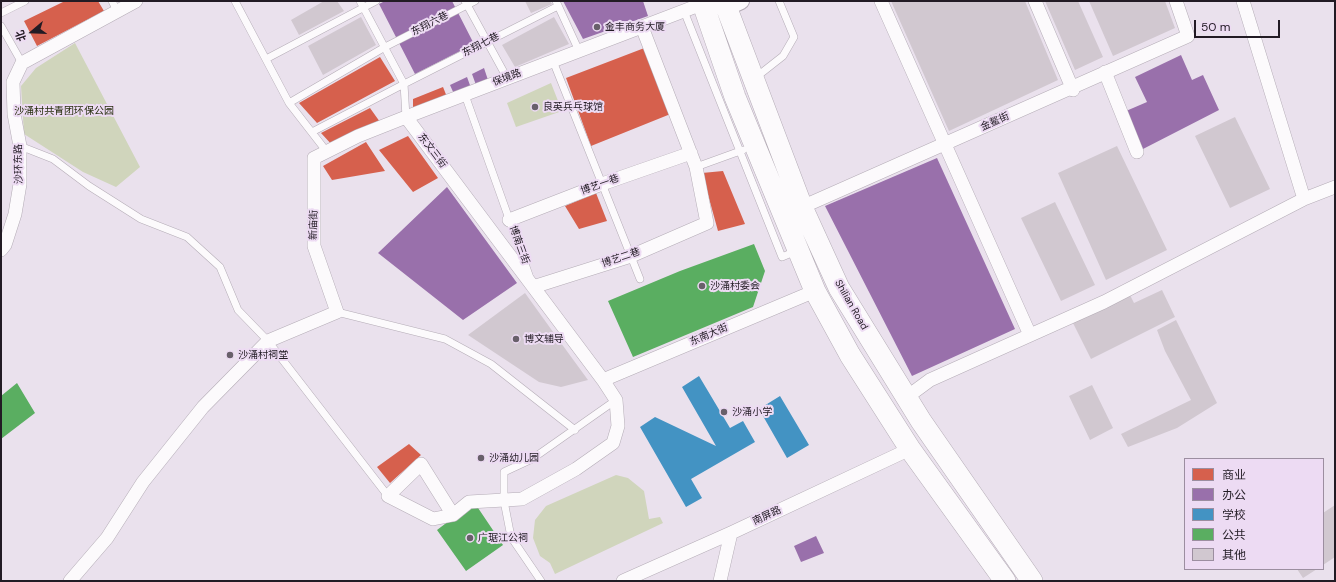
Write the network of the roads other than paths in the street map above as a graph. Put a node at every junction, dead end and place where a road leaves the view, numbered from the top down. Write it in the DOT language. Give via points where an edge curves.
graph roads {
  1 [pos="25,1"];
  2 [pos="136,1"];
  3 [pos="236,1"];
  4 [pos="376,1"];
  5 [pos="465,1"];
  6 [pos="475,1"];
  7 [pos="779,1"];
  8 [pos="881,1"];
  9 [pos="1035,1"];
  10 [pos="1176,1"];
  11 [pos="1243,1"];
  12 [pos="730,3"];
  13 [pos="362,4"];
  14 [pos="557,4"];
  15 [pos="696,5"];
  16 [pos="115,6"];
  17 [pos="1,13"];
  18 [pos="1,26"];
  19 [pos="643,30"];
  20 [pos="385,47"];
  21 [pos="580,51"];
  22 [pos="266,59"];
  23 [pos="553,61"];
  24 [pos="22,63"];
  25 [pos="1105,72"];
  26 [pos="507,78"];
  27 [pos="754,80"];
  28 [pos="404,84"];
  29 [pos="1073,90"];
  30 [pos="465,94"];
  31 [pos="289,103"];
  32 [pos="406,117"];
  33 [pos="312,132"];
  34 [pos="944,144"];
  35 [pos="755,145"];
  36 [pos="20,146"];
  37 [pos="327,152"];
  38 [pos="1137,152"];
  39 [pos="691,153"];
  40 [pos="314,158"];
  41 [pos="696,167"];
  42 [pos="602,184"];
  43 [pos="1335,187"];
  44 [pos="1304,199"];
  45 [pos="802,207"];
  46 [pos="509,220"];
  47 [pos="1,250"];
  48 [pos="798,250"];
  49 [pos="631,256"];
  50 [pos="640,279"];
  51 [pos="534,287"];
  52 [pos="815,291"];
  53 [pos="337,312"];
  54 [pos="1030,335"];
  55 [pos="268,341"];
  56 [pos="603,380"];
  57 [pos="907,397"];
  58 [pos="616,400"];
  59 [pos="575,430"];
  60 [pos="910,449"];
  61 [pos="388,496"];
  62 [pos="504,501"];
  63 [pos="453,515"];
  64 [pos="731,533"];
  65 [pos="70,581"];
  66 [pos="541,581"];
  67 [pos="623,581"];
  68 [pos="720,581"];
  69 [pos="1005,581"];
  70 [pos="1032,581"];
  1 -- 17 [label="lane"];
  2 -- 16 [label="street"];
  3 -- 22 [label="lane"];
  4 -- 13 [label="lane"];
  5 -- 26 [label="lane"];
  6 -- 20 [label="lane, 东翔六巷"];
  7 -- 27 [label="lane" via="794,37 783,56"];
  8 -- 34 [label="street"];
  9 -- 29 [label="street"];
  10 -- 25 [label="street, 金鳌街" via="1188,36"];
  11 -- 44 [label="street"];
  12 -- 15 [label="street"];
  12 -- 27 [label="main road, Shilian Road"];
  13 -- 20 [label="lane"];
  13 -- 22 [label="lane"];
  14 -- 21 [label="lane"];
  14 -- 28 [label="lane, 东翔七巷"];
  15 -- 19 [label="street, 保境路"];
  15 -- 35 [label="main road"];
  15 -- 48 [label="lane" via="782,257"];
  16 -- 24 [label="street"];
  18 -- 24 [label="lane"];
  19 -- 21 [label="street, 保境路"];
  19 -- 39 [label="street"];
  19 -- 41 [label="lane"];
  20 -- 28 [label="lane"];
  20 -- 31 [label="lane, 东翔六巷"];
  21 -- 23 [label="street, 保境路"];
  22 -- 31 [label="lane"];
  23 -- 26 [label="street, 保境路"];
  23 -- 42 [label="lane"];
  24 -- 36 [label="street, 沙环东路" via="13,82 14,114"];
  25 -- 34 [label="street, 金鳌街"];
  25 -- 38 [label="street"];
  26 -- 30 [label="street, 保境路"];
  27 -- 45 [label="main road, Shilian Road"];
  28 -- 32 [label="lane"];
  28 -- 33 [label="lane, 东翔七巷"];
  30 -- 32 [label="street, 保境路"];
  30 -- 46 [label="lane, 博南三街"];
  31 -- 33 [label="lane"];
  32 -- 37 [label="street, 保境路" via="358,136"];
  32 -- 51 [label="street, 东文三街"];
  33 -- 37 [label="lane"];
  34 -- 45 [label="street, 金鳌街"];
  34 -- 54 [label="street"];
  35 -- 41 [label="lane"];
  35 -- 48 [label="main road"];
  36 -- 47 [label="street, 沙环东路" via="20,184 15,214"];
  36 -- 55 [label="lane" via="53,159 89,186 141,219 187,236 220,267 238,310"];
  37 -- 40 [label="street, 保境路"];
  39 -- 41 [label="street"];
  39 -- 42 [label="lane, 博艺一巷"];
  40 -- 53 [label="street, 新庙街" via="314,246"];
  41 -- 49 [label="lane, 博艺二巷" via="707,223"];
  42 -- 46 [label="lane, 博艺一巷"];
  42 -- 49 [label="lane"];
  43 -- 44 [label="street"];
  44 -- 54 [label="street" via="1104,302"];
  45 -- 57 [label="main road, Shilian Road" via="840,288"];
  46 -- 51 [label="lane, 博南三街"];
  48 -- 52 [label="main road"];
  49 -- 50 [label="lane"];
  49 -- 51 [label="lane, 博艺二巷"];
  51 -- 56 [label="street, 博南三街"];
  52 -- 56 [label="street, 东南大街"];
  52 -- 60 [label="main road" via="850,355"];
  53 -- 55 [label="street"];
  53 -- 59 [label="lane" via="445,339 491,364"];
  54 -- 57 [label="street" via="930,380"];
  55 -- 61 [label="lane"];
  55 -- 65 [label="street" via="203,407 143,482 107,538"];
  56 -- 58 [label="street, 博南三街"];
  57 -- 70 [label="main road, Shilian Road"];
  58 -- 59 [label="lane"];
  58 -- 62 [label="street" via="618,426 613,443 576,469 522,498"];
  59 -- 62 [label="lane" via="532,459 504,472"];
  60 -- 64 [label="street, 南屏路"];
  60 -- 69 [label="main road"];
  61 -- 63 [label="street" via="433,519"];
  61 -- 63 [label="street" via="421,464"];
  62 -- 63 [label="street" via="469,502"];
  62 -- 66 [label="lane" via="511,537"];
  64 -- 67 [label="street, 南屏路"];
  64 -- 68 [label="street"];
}
